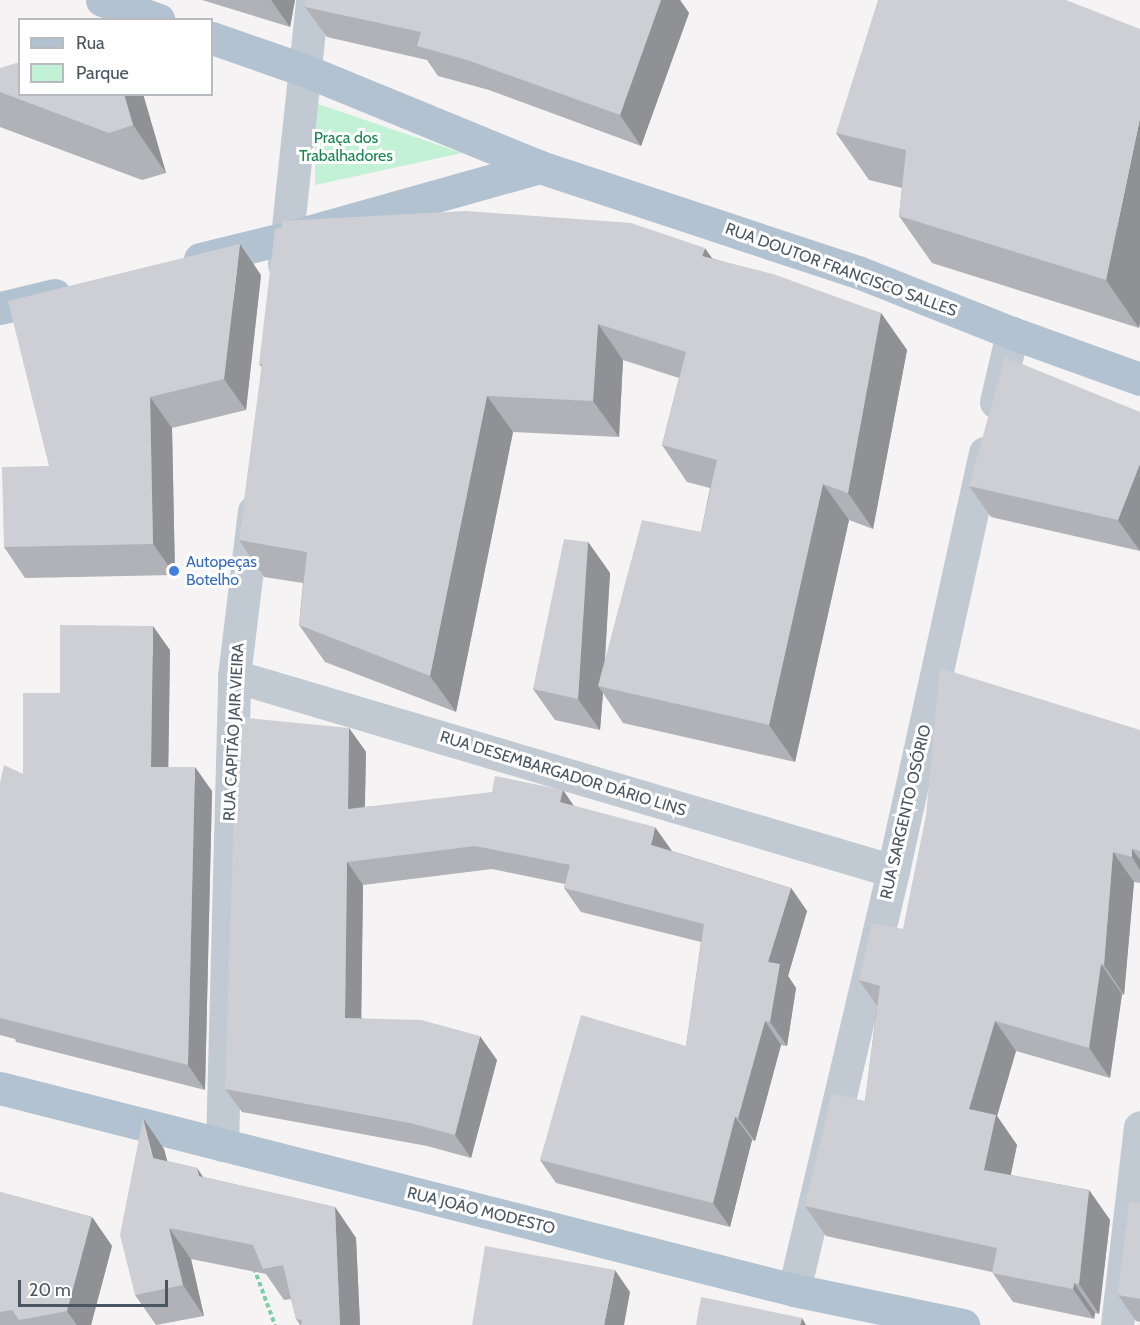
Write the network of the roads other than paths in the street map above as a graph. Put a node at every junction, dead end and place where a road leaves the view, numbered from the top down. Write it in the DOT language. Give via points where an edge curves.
graph roads {
  1 [pos="102,0"];
  2 [pos="312,0"];
  3 [pos="153,18"];
  4 [pos="213,38"];
  5 [pos="304,70"];
  6 [pos="540,167"];
  7 [pos="287,238"];
  8 [pos="172,266"];
  9 [pos="80,289"];
  10 [pos="279,297"];
  11 [pos="0,308"];
  12 [pos="1012,333"];
  13 [pos="1140,379"];
  14 [pos="257,486"];
  15 [pos="234,676"];
  16 [pos="893,871"];
  17 [pos="0,1088"];
  18 [pos="1140,1126"];
  19 [pos="222,1145"];
  20 [pos="794,1290"];
  21 [pos="963,1325"];
  22 [pos="1117,1325"];
  1 -- 3 [label="main road"];
  2 -- 5 [label="street"];
  4 -- 5 [label="main road, RUA DOUTOR FRANCISCO SALLES"];
  5 -- 6 [label="main road, RUA DOUTOR FRANCISCO SALLES"];
  5 -- 7 [label="street"];
  6 -- 7 [label="main road"];
  6 -- 12 [label="main road, RUA DOUTOR FRANCISCO SALLES" via="858,273"];
  7 -- 8 [label="main road"];
  7 -- 10 [label="street"];
  9 -- 11 [label="main road"];
  12 -- 13 [label="main road, RUA DOUTOR FRANCISCO SALLES"];
  12 -- 16 [label="street, RUA SARGENTO OSÓRIO"];
  14 -- 15 [label="street, RUA CAPITÃO JAIR VIEIRA"];
  15 -- 16 [label="street, RUA DESEMBARGADOR DÁRIO LINS"];
  15 -- 19 [label="street, RUA CAPITÃO JAIR VIEIRA"];
  16 -- 20 [label="street, RUA SARGENTO OSÓRIO"];
  17 -- 19 [label="main road, RUA JOÃO MODESTO"];
  18 -- 22 [label="street"];
  19 -- 20 [label="main road, RUA JOÃO MODESTO"];
  20 -- 21 [label="main road, RUA JOÃO MODESTO"];
}
